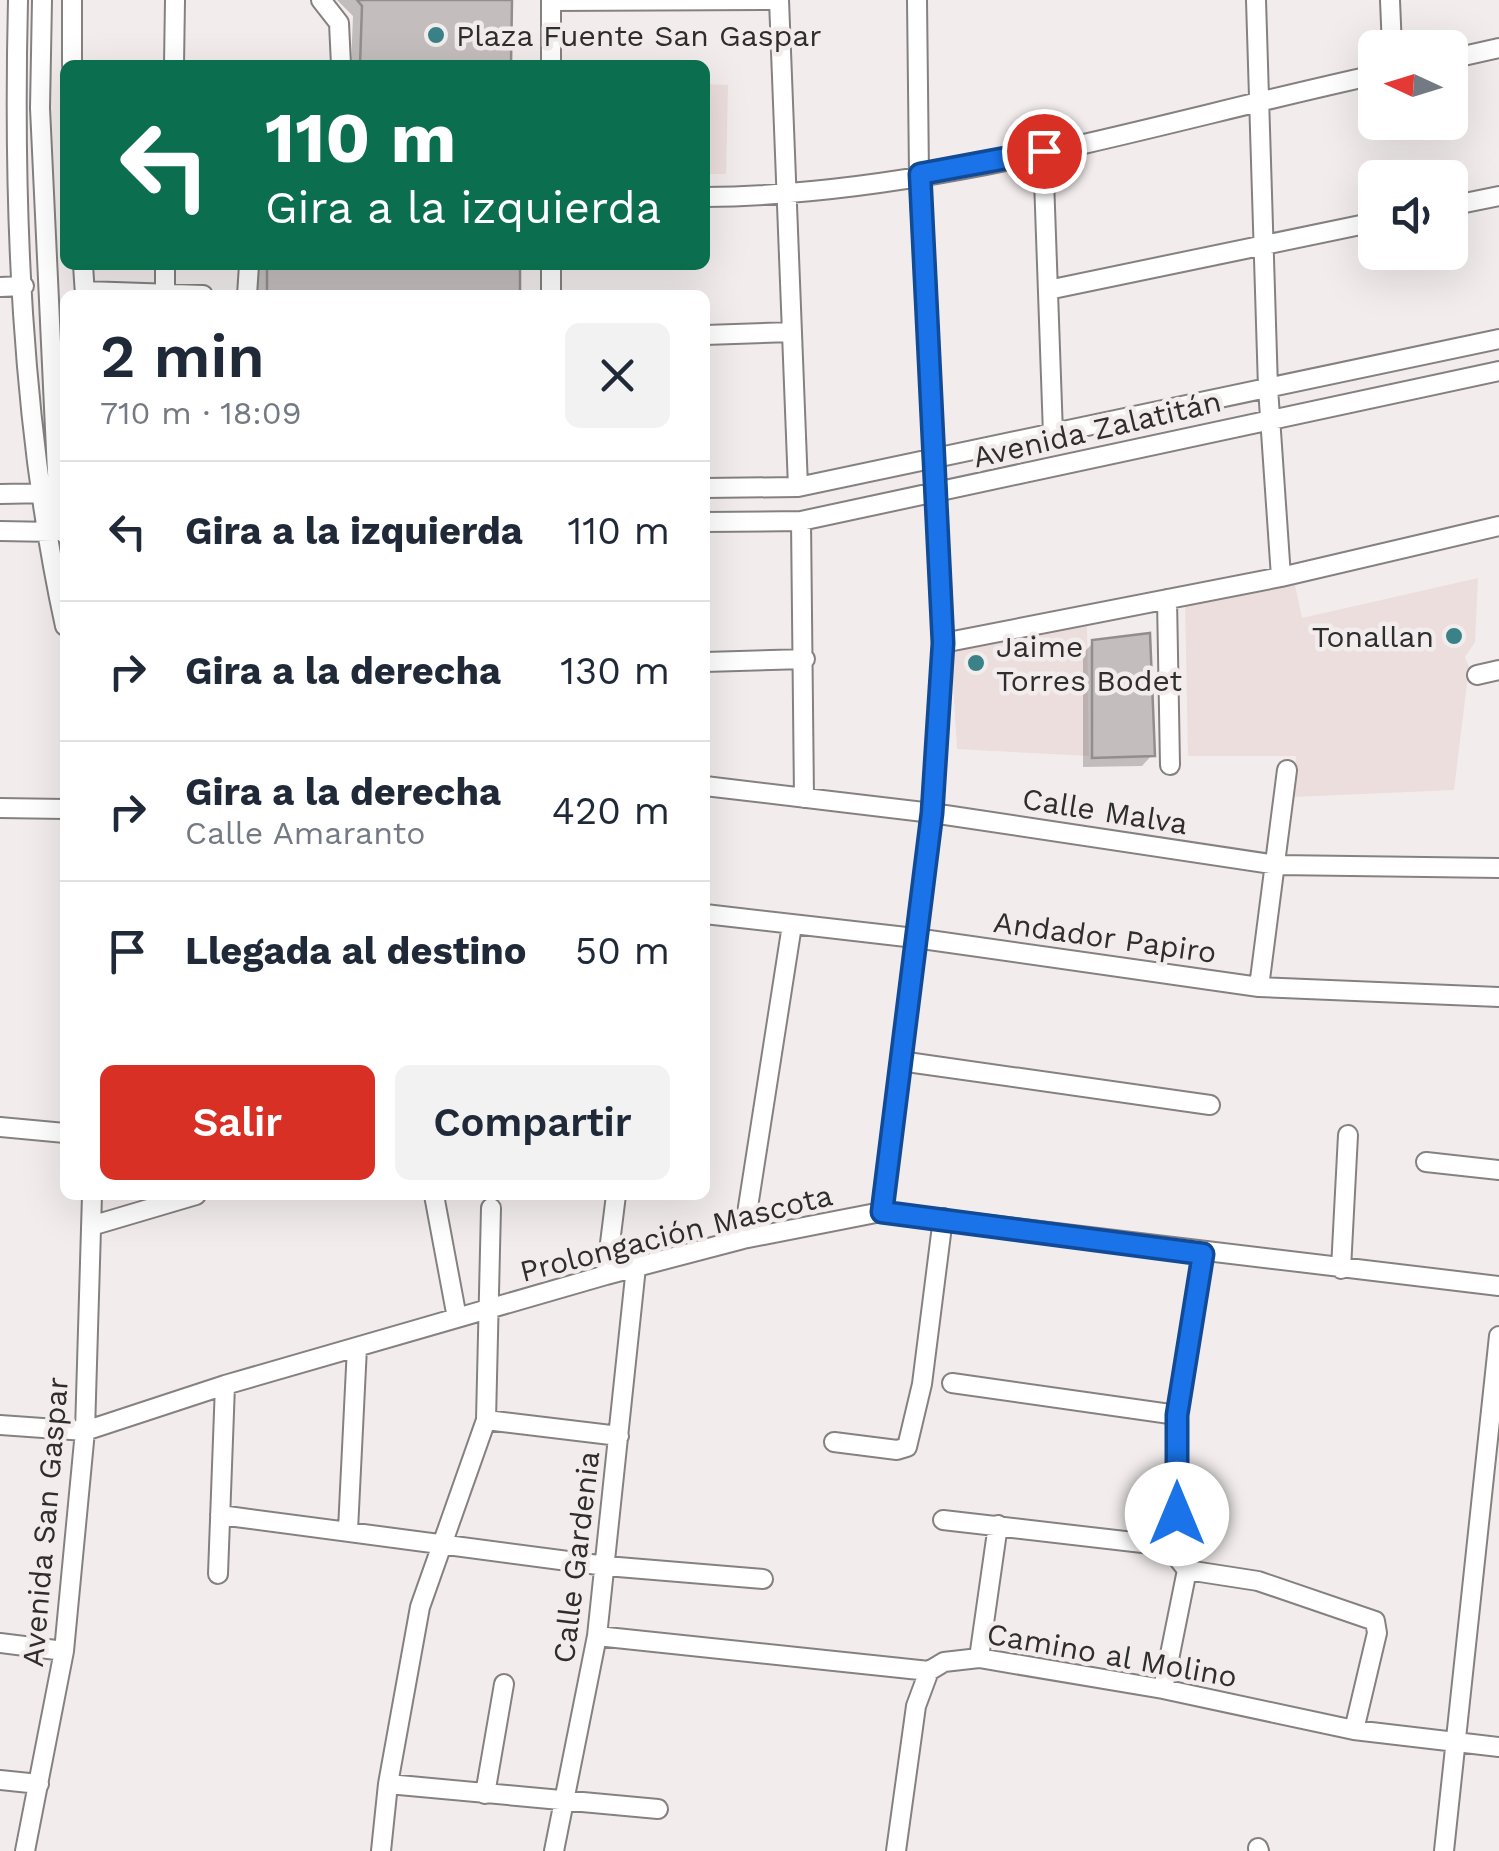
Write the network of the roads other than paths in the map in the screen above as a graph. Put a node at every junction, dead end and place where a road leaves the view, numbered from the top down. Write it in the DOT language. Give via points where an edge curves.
graph roads {
  1 [pos="18,0"];
  2 [pos="42,0"];
  3 [pos="72,0"];
  4 [pos="176,0"];
  5 [pos="320,0"];
  6 [pos="779,0"];
  7 [pos="916,0"];
  8 [pos="1256,0"];
  9 [pos="1390,0"];
  10 [pos="550,1"];
  11 [pos="1391,30"];
  12 [pos="1499,48"];
  13 [pos="1468,55"];
  14 [pos="72,60"];
  15 [pos="174,60"];
  16 [pos="340,60"];
  17 [pos="550,60"];
  18 [pos="1358,79"];
  19 [pos="1258,100"];
  20 [pos="8,109"];
  21 [pos="1044,151"];
  22 [pos="920,174"];
  23 [pos="785,196"];
  24 [pos="1499,196"];
  25 [pos="710,197"];
  26 [pos="1468,202"];
  27 [pos="1358,225"];
  28 [pos="1263,245"];
  29 [pos="0,286"];
  30 [pos="24,286"];
  31 [pos="1048,290"];
  32 [pos="791,332"];
  33 [pos="710,335"];
  34 [pos="58,336"];
  35 [pos="28,338"];
  36 [pos="1499,339"];
  37 [pos="1499,372"];
  38 [pos="1268,388"];
  39 [pos="1270,418"];
  40 [pos="1053,434"];
  41 [pos="60,441"];
  42 [pos="934,458"];
  43 [pos="798,487"];
  44 [pos="710,488"];
  45 [pos="38,493"];
  46 [pos="60,493"];
  47 [pos="0,494"];
  48 [pos="938,494"];
  49 [pos="801,521"];
  50 [pos="710,522"];
  51 [pos="1499,526"];
  52 [pos="0,531"];
  53 [pos="44,532"];
  54 [pos="60,533"];
  55 [pos="1281,577"];
  56 [pos="1167,599"];
  57 [pos="60,604"];
  58 [pos="943,643"];
  59 [pos="805,658"];
  60 [pos="710,662"];
  61 [pos="1499,670"];
  62 [pos="1478,675"];
  63 [pos="1170,764"];
  64 [pos="1287,770"];
  65 [pos="710,787"];
  66 [pos="804,798"];
  67 [pos="0,808"];
  68 [pos="60,809"];
  69 [pos="932,813"];
  70 [pos="1277,865"];
  71 [pos="1499,868"];
  72 [pos="710,915"];
  73 [pos="792,925"];
  74 [pos="915,938"];
  75 [pos="1259,987"];
  76 [pos="1499,997"];
  77 [pos="900,1061"];
  78 [pos="1210,1105"];
  79 [pos="0,1127"];
  80 [pos="60,1133"];
  81 [pos="1348,1134"];
  82 [pos="1426,1162"];
  83 [pos="1499,1170"];
  84 [pos="92,1200"];
  85 [pos="179,1200"];
  86 [pos="435,1200"];
  87 [pos="615,1200"];
  88 [pos="491,1208"];
  89 [pos="882,1212"];
  90 [pos="943,1218"];
  91 [pos="91,1226"];
  92 [pos="743,1239"];
  93 [pos="1203,1254"];
  94 [pos="636,1267"];
  95 [pos="1341,1269"];
  96 [pos="606,1275"];
  97 [pos="1499,1286"];
  98 [pos="492,1308"];
  99 [pos="457,1318"];
  100 [pos="1499,1336"];
  101 [pos="357,1347"];
  102 [pos="952,1383"];
  103 [pos="225,1385"];
  104 [pos="1177,1415"];
  105 [pos="486,1420"];
  106 [pos="0,1426"];
  107 [pos="85,1430"];
  108 [pos="618,1436"];
  109 [pos="834,1442"];
  110 [pos="220,1515"];
  111 [pos="943,1520"];
  112 [pos="998,1525"];
  113 [pos="348,1530"];
  114 [pos="442,1542"];
  115 [pos="1177,1547"];
  116 [pos="606,1566"];
  117 [pos="1187,1570"];
  118 [pos="218,1574"];
  119 [pos="763,1579"];
  120 [pos="596,1636"];
  121 [pos="0,1643"];
  122 [pos="64,1651"];
  123 [pos="979,1658"];
  124 [pos="929,1671"];
  125 [pos="504,1684"];
  126 [pos="1164,1689"];
  127 [pos="1354,1730"];
  128 [pos="1456,1742"];
  129 [pos="1499,1747"];
  130 [pos="0,1780"];
  131 [pos="39,1784"];
  132 [pos="388,1784"];
  133 [pos="485,1794"];
  134 [pos="566,1800"];
  135 [pos="658,1810"];
  136 [pos="25,1851"];
  137 [pos="381,1851"];
  138 [pos="554,1851"];
  139 [pos="896,1851"];
  140 [pos="1444,1851"];
  1 -- 20 [label="street"];
  2 -- 34 [label="street" via="40,108"];
  3 -- 14 [label="street"];
  4 -- 15 [label="street"];
  5 -- 16 [label="street" via="339,23"];
  6 -- 10 [label="street"];
  6 -- 23 [label="street"];
  7 -- 22 [label="street"];
  8 -- 19 [label="street"];
  9 -- 11 [label="street"];
  10 -- 17 [label="street"];
  12 -- 13 [label="street"];
  18 -- 19 [label="street"];
  19 -- 21 [label="street"];
  19 -- 28 [label="street"];
  20 -- 30 [label="street"];
  21 -- 22 [label="street"];
  21 -- 31 [label="street"];
  22 -- 23 [label="street"];
  22 -- 42 [label="street"];
  23 -- 25 [label="street"];
  23 -- 32 [label="street"];
  24 -- 26 [label="street"];
  27 -- 28 [label="street"];
  28 -- 31 [label="street"];
  28 -- 38 [label="street"];
  29 -- 30 [label="street"];
  30 -- 35 [label="street"];
  31 -- 40 [label="street"];
  32 -- 33 [label="street"];
  32 -- 43 [label="street"];
  34 -- 35 [label="street"];
  34 -- 41 [label="street"];
  35 -- 45 [label="street"];
  36 -- 38 [label="street, Avenida Zalatitán"];
  37 -- 39 [label="street, Avenida Zalatitán"];
  38 -- 39 [label="street"];
  38 -- 40 [label="street, Avenida Zalatitán"];
  39 -- 48 [label="street, Avenida Zalatitán"];
  39 -- 55 [label="street"];
  40 -- 42 [label="street, Avenida Zalatitán"];
  42 -- 43 [label="street, Avenida Zalatitán"];
  42 -- 48 [label="street"];
  43 -- 44 [label="street, Avenida Zalatitán"];
  45 -- 46 [label="street"];
  45 -- 47 [label="street"];
  45 -- 53 [label="street"];
  48 -- 49 [label="street, Avenida Zalatitán"];
  48 -- 58 [label="street"];
  49 -- 50 [label="street, Avenida Zalatitán"];
  49 -- 59 [label="street"];
  51 -- 55 [label="street"];
  52 -- 53 [label="street"];
  53 -- 54 [label="street"];
  53 -- 57 [label="street"];
  55 -- 56 [label="street"];
  56 -- 58 [label="street"];
  56 -- 63 [label="street"];
  58 -- 69 [label="street"];
  59 -- 60 [label="street"];
  59 -- 66 [label="street"];
  61 -- 62 [label="street"];
  64 -- 70 [label="street"];
  65 -- 66 [label="street, Calle Malva"];
  66 -- 69 [label="street, Calle Malva"];
  67 -- 68 [label="street"];
  69 -- 70 [label="street, Calle Malva"];
  69 -- 74 [label="street"];
  70 -- 71 [label="street, Calle Malva"];
  70 -- 75 [label="street"];
  72 -- 73 [label="street, Andador Papiro"];
  73 -- 74 [label="street, Andador Papiro"];
  73 -- 92 [label="street"];
  74 -- 75 [label="street, Andador Papiro"];
  74 -- 77 [label="street"];
  75 -- 76 [label="street, Andador Papiro"];
  77 -- 78 [label="street"];
  77 -- 89 [label="street"];
  79 -- 80 [label="street"];
  81 -- 95 [label="street"];
  82 -- 83 [label="street"];
  84 -- 91 [label="street, Avenida San Gaspar"];
  85 -- 91 [label="street"];
  86 -- 99 [label="street"];
  87 -- 96 [label="street"];
  88 -- 98 [label="street"];
  89 -- 90 [label="street, Prolongación Mascota"];
  89 -- 92 [label="street, Prolongación Mascota"];
  90 -- 93 [label="street, Prolongación Mascota"];
  90 -- 109 [label="street" via="908,1447"];
  91 -- 107 [label="street, Avenida San Gaspar"];
  92 -- 94 [label="street, Prolongación Mascota"];
  93 -- 95 [label="street, Prolongación Mascota"];
  93 -- 104 [label="street"];
  94 -- 96 [label="street, Prolongación Mascota"];
  94 -- 108 [label="street, Calle Gardenia"];
  95 -- 97 [label="street, Prolongación Mascota"];
  96 -- 98 [label="street, Prolongación Mascota"];
  98 -- 99 [label="street, Prolongación Mascota"];
  98 -- 105 [label="street"];
  99 -- 101 [label="street, Prolongación Mascota"];
  100 -- 128 [label="street"];
  101 -- 103 [label="street, Prolongación Mascota"];
  101 -- 113 [label="street"];
  102 -- 104 [label="street"];
  103 -- 107 [label="street, Prolongación Mascota"];
  103 -- 110 [label="street"];
  104 -- 115 [label="street"];
  105 -- 108 [label="street"];
  105 -- 114 [label="street"];
  106 -- 107 [label="street, Prolongación Mascota"];
  107 -- 122 [label="street, Avenida San Gaspar"];
  108 -- 116 [label="street, Calle Gardenia"];
  110 -- 113 [label="street"];
  110 -- 118 [label="street"];
  111 -- 112 [label="street"];
  112 -- 115 [label="street"];
  112 -- 123 [label="street"];
  113 -- 114 [label="street"];
  114 -- 116 [label="street"];
  114 -- 132 [label="street" via="420,1607"];
  115 -- 117 [label="street"];
  116 -- 119 [label="street"];
  116 -- 120 [label="street, Calle Gardenia"];
  117 -- 126 [label="street"];
  117 -- 127 [label="street" via="1258,1581 1375,1621"];
  120 -- 124 [label="street, Camino al Molino"];
  120 -- 134 [label="street, Calle Gardenia"];
  121 -- 122 [label="street"];
  122 -- 131 [label="street, Avenida San Gaspar"];
  123 -- 124 [label="street, Camino al Molino"];
  123 -- 126 [label="street, Camino al Molino"];
  124 -- 139 [label="street" via="916,1706"];
  125 -- 133 [label="street"];
  126 -- 127 [label="street, Camino al Molino"];
  127 -- 128 [label="street, Camino al Molino"];
  128 -- 129 [label="street, Camino al Molino"];
  128 -- 140 [label="street"];
  130 -- 131 [label="street"];
  131 -- 136 [label="street, Avenida San Gaspar"];
  132 -- 133 [label="street"];
  132 -- 137 [label="street"];
  133 -- 134 [label="street"];
  134 -- 135 [label="street"];
  134 -- 138 [label="street, Calle Gardenia"];
}
